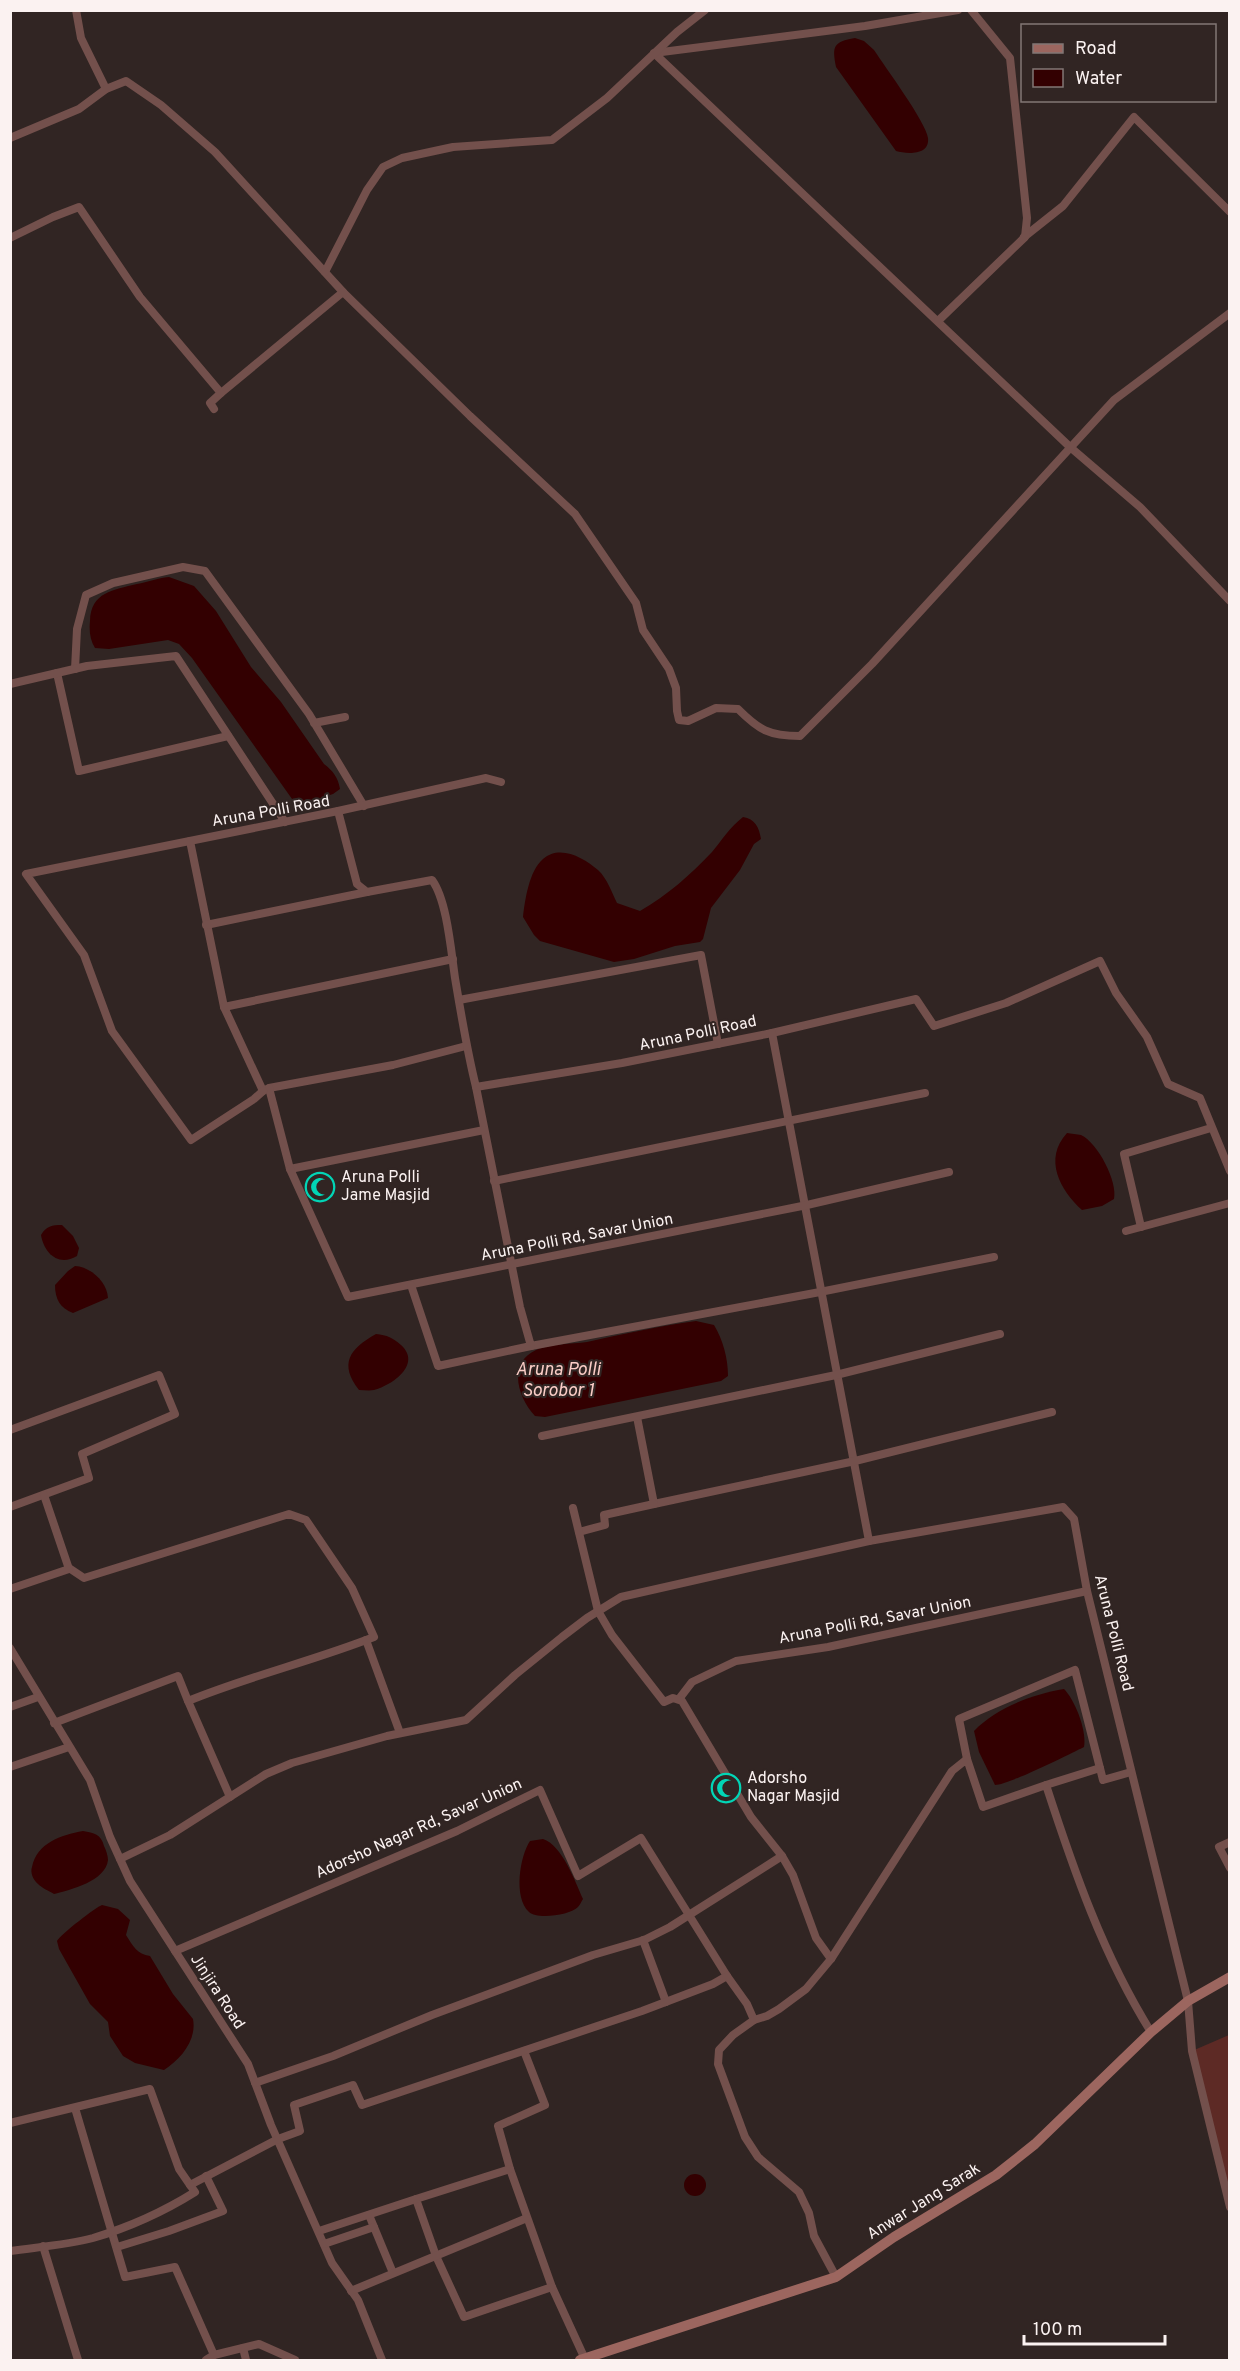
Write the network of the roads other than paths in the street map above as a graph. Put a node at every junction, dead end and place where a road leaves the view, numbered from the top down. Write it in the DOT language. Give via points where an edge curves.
graph roads {
  1 [pos="76,10"];
  2 [pos="705,10"];
  3 [pos="958,10"];
  4 [pos="971,10"];
  5 [pos="654,53"];
  6 [pos="106,89"];
  7 [pos="10,138"];
  8 [pos="1230,212"];
  9 [pos="11,238"];
  10 [pos="1022,239"];
  11 [pos="326,272"];
  12 [pos="343,292"];
  13 [pos="1230,313"];
  14 [pos="938,321"];
  15 [pos="221,393"];
  16 [pos="214,409"];
  17 [pos="1070,447"];
  18 [pos="1230,601"];
  19 [pos="75,669"];
  20 [pos="57,673"];
  21 [pos="10,684"];
  22 [pos="345,717"];
  23 [pos="315,723"];
  24 [pos="228,736"];
  25 [pos="501,782"];
  26 [pos="364,806"];
  27 [pos="338,812"];
  28 [pos="285,822"];
  29 [pos="190,841"];
  30 [pos="367,892"];
  31 [pos="206,925"];
  32 [pos="453,959"];
  33 [pos="459,1000"];
  34 [pos="224,1007"];
  35 [pos="772,1033"];
  36 [pos="718,1044"];
  37 [pos="466,1046"];
  38 [pos="476,1087"];
  39 [pos="266,1089"];
  40 [pos="925,1093"];
  41 [pos="789,1121"];
  42 [pos="1211,1128"];
  43 [pos="484,1130"];
  44 [pos="290,1169"];
  45 [pos="1230,1171"];
  46 [pos="949,1172"];
  47 [pos="494,1180"];
  48 [pos="1230,1203"];
  49 [pos="807,1205"];
  50 [pos="1141,1227"];
  51 [pos="1126,1231"];
  52 [pos="994,1257"];
  53 [pos="512,1264"];
  54 [pos="411,1284"];
  55 [pos="820,1292"];
  56 [pos="1000,1334"];
  57 [pos="531,1346"];
  58 [pos="836,1375"];
  59 [pos="1052,1412"];
  60 [pos="637,1417"];
  61 [pos="10,1430"];
  62 [pos="542,1436"];
  63 [pos="855,1461"];
  64 [pos="44,1495"];
  65 [pos="654,1504"];
  66 [pos="10,1507"];
  67 [pos="573,1508"];
  68 [pos="579,1532"];
  69 [pos="869,1541"];
  70 [pos="69,1568"];
  71 [pos="10,1589"];
  72 [pos="1087,1591"];
  73 [pos="598,1611"];
  74 [pos="366,1640"];
  75 [pos="10,1648"];
  76 [pos="38,1697"];
  77 [pos="679,1699"];
  78 [pos="188,1701"];
  79 [pos="10,1707"];
  80 [pos="54,1723"];
  81 [pos="400,1733"];
  82 [pos="69,1747"];
  83 [pos="967,1759"];
  84 [pos="10,1767"];
  85 [pos="1100,1768"];
  86 [pos="1131,1772"];
  87 [pos="1046,1785"];
  88 [pos="230,1797"];
  89 [pos="1230,1842"];
  90 [pos="783,1857"];
  91 [pos="120,1859"];
  92 [pos="1230,1868"];
  93 [pos="687,1914"];
  94 [pos="642,1940"];
  95 [pos="175,1951"];
  96 [pos="831,1959"];
  97 [pos="727,1976"];
  98 [pos="1230,1977"];
  99 [pos="1188,2001"];
  100 [pos="666,2002"];
  101 [pos="754,2020"];
  102 [pos="1151,2032"];
  103 [pos="524,2051"];
  104 [pos="255,2082"];
  105 [pos="75,2109"];
  106 [pos="10,2123"];
  107 [pos="279,2139"];
  108 [pos="510,2169"];
  109 [pos="206,2176"];
  110 [pos="190,2185"];
  111 [pos="416,2199"];
  112 [pos="1230,2206"];
  113 [pos="369,2215"];
  114 [pos="527,2218"];
  115 [pos="374,2227"];
  116 [pos="112,2230"];
  117 [pos="319,2231"];
  118 [pos="324,2244"];
  119 [pos="43,2246"];
  120 [pos="117,2247"];
  121 [pos="10,2251"];
  122 [pos="436,2256"];
  123 [pos="393,2273"];
  124 [pos="837,2277"];
  125 [pos="552,2287"];
  126 [pos="351,2291"];
  127 [pos="243,2348"];
  128 [pos="214,2355"];
  129 [pos="583,2360"];
  130 [pos="78,2361"];
  131 [pos="206,2361"];
  132 [pos="246,2361"];
  133 [pos="295,2361"];
  134 [pos="381,2361"];
  1 -- 6 [label="street" via="81,38"];
  2 -- 5 [label="street"];
  3 -- 5 [label="street"];
  4 -- 10 [label="street" via="1010,58 1027,218"];
  5 -- 11 [label="street" via="607,98 552,140 453,147 402,158 383,167 367,190"];
  5 -- 14 [label="street"];
  6 -- 7 [label="street" via="79,109"];
  6 -- 11 [label="street" via="126,81 161,105 215,152"];
  8 -- 10 [label="street" via="1134,117 1063,206"];
  9 -- 15 [label="street" via="79,207 140,297"];
  10 -- 14 [label="street"];
  11 -- 12 [label="street"];
  12 -- 15 [label="street"];
  12 -- 17 [label="street" via="575,514 636,603 642,630 669,669 676,688 679,720 688,721 716,708 738,709 756,727 770,734 800,736 872,664"];
  13 -- 17 [label="street" via="1114,400"];
  14 -- 17 [label="street"];
  15 -- 16 [label="street" via="210,403"];
  17 -- 18 [label="street" via="1140,507"];
  19 -- 20 [label="street"];
  19 -- 23 [label="street" via="77,629 86,595 113,583 183,567 205,571"];
  19 -- 24 [label="street" via="176,656"];
  20 -- 21 [label="street"];
  20 -- 24 [label="street" via="79,771"];
  22 -- 23 [label="street"];
  23 -- 26 [label="street"];
  24 -- 28 [label="street"];
  25 -- 26 [label="street" via="486,778"];
  26 -- 27 [label="street"];
  27 -- 28 [label="street, Aruna Polli Road"];
  27 -- 30 [label="street, Aruna Polli Road" via="357,884"];
  28 -- 29 [label="street, Aruna Polli Road"];
  29 -- 31 [label="street"];
  29 -- 39 [label="street, Aruna Polli Road" via="26,874 84,955 112,1031 191,1140"];
  30 -- 31 [label="street"];
  30 -- 32 [label="street" via="432,880 439,890"];
  31 -- 34 [label="street"];
  32 -- 33 [label="street"];
  32 -- 34 [label="street"];
  33 -- 36 [label="street" via="700,955"];
  33 -- 37 [label="street"];
  34 -- 39 [label="street"];
  35 -- 36 [label="street, Aruna Polli Road"];
  35 -- 41 [label="street, Aruna Polli Road"];
  35 -- 42 [label="street" via="916,999 934,1026 1006,1003 1100,961 1116,993 1147,1037 1168,1084 1200,1098"];
  36 -- 38 [label="street, Aruna Polli Road"];
  37 -- 38 [label="street"];
  37 -- 39 [label="street" via="393,1065"];
  38 -- 43 [label="street"];
  39 -- 44 [label="street"];
  40 -- 41 [label="street"];
  41 -- 47 [label="street"];
  41 -- 49 [label="street, Aruna Polli Road"];
  42 -- 45 [label="street"];
  42 -- 50 [label="street" via="1124,1154"];
  43 -- 44 [label="street"];
  43 -- 47 [label="street"];
  44 -- 54 [label="street, Aruna Polli Rd, Savar Union" via="348,1298"];
  46 -- 49 [label="street, Aruna Polli Rd, Savar Union"];
  47 -- 53 [label="street"];
  48 -- 50 [label="street"];
  49 -- 53 [label="street, Aruna Polli Rd, Savar Union"];
  49 -- 55 [label="street, Aruna Polli Road"];
  50 -- 51 [label="street"];
  52 -- 55 [label="street"];
  53 -- 54 [label="street, Aruna Polli Rd, Savar Union"];
  53 -- 57 [label="street"];
  54 -- 57 [label="street" via="438,1366"];
  55 -- 57 [label="street"];
  55 -- 58 [label="street, Aruna Polli Road"];
  56 -- 58 [label="street"];
  58 -- 60 [label="street"];
  58 -- 63 [label="street, Aruna Polli Road"];
  59 -- 63 [label="street"];
  60 -- 62 [label="street"];
  60 -- 65 [label="street"];
  61 -- 64 [label="street" via="159,1375 175,1414 82,1454 89,1478"];
  63 -- 65 [label="street"];
  63 -- 69 [label="street, Aruna Polli Road"];
  64 -- 66 [label="street"];
  64 -- 70 [label="street"];
  65 -- 68 [label="street" via="604,1515 605,1525"];
  67 -- 68 [label="street"];
  68 -- 73 [label="street"];
  69 -- 72 [label="street, Aruna Polli Road" via="1063,1507 1074,1519"];
  69 -- 73 [label="street" via="621,1598"];
  70 -- 71 [label="street"];
  70 -- 74 [label="street" via="84,1578 289,1514 306,1520 352,1588 374,1637"];
  72 -- 77 [label="street, Aruna Polli Rd, Savar Union" via="828,1647 736,1661 692,1682"];
  72 -- 86 [label="street, Aruna Polli Road"];
  73 -- 77 [label="street" via="664,1702 668,1698"];
  73 -- 81 [label="street" via="515,1675 466,1720"];
  74 -- 78 [label="street"];
  74 -- 81 [label="street"];
  75 -- 76 [label="street, Jinjira Road"];
  76 -- 79 [label="street"];
  76 -- 80 [label="street, Jinjira Road"];
  77 -- 90 [label="street" via="751,1817"];
  78 -- 80 [label="street" via="178,1676"];
  78 -- 88 [label="street"];
  80 -- 82 [label="street, Jinjira Road"];
  81 -- 88 [label="street" via="292,1763"];
  82 -- 84 [label="street"];
  82 -- 91 [label="street, Jinjira Road" via="90,1780"];
  83 -- 85 [label="street" via="959,1719 1075,1670"];
  83 -- 87 [label="street" via="983,1807"];
  83 -- 96 [label="street" via="951,1771"];
  85 -- 86 [label="street" via="1103,1780"];
  85 -- 87 [label="street"];
  86 -- 99 [label="street, Aruna Polli Road"];
  87 -- 102 [label="street" via="1083,1894 1125,1991"];
  88 -- 91 [label="street" via="171,1835"];
  89 -- 92 [label="street" via="1219,1846"];
  90 -- 93 [label="street"];
  90 -- 96 [label="street" via="816,1938"];
  91 -- 95 [label="street, Jinjira Road"];
  93 -- 94 [label="street"];
  93 -- 95 [label="street, Adorsho Nagar Rd, Savar Union" via="641,1838 578,1876 540,1790 457,1831"];
  93 -- 97 [label="street, Adorsho Nagar Rd, Savar Union"];
  94 -- 100 [label="street"];
  94 -- 104 [label="street"];
  95 -- 104 [label="street, Jinjira Road" via="248,2064"];
  96 -- 101 [label="street" via="806,1989 767,2016"];
  97 -- 100 [label="street"];
  97 -- 101 [label="street, Adorsho Nagar Rd, Savar Union"];
  98 -- 99 [label="main road, Anwar Jang Sarak"];
  99 -- 102 [label="main road, Anwar Jang Sarak"];
  99 -- 112 [label="street, Aruna Polli Road" via="1192,2051"];
  100 -- 103 [label="street"];
  101 -- 124 [label="street" via="719,2050 718,2064 745,2137 758,2157 799,2192 814,2236"];
  102 -- 124 [label="main road, Anwar Jang Sarak" via="1035,2144 996,2175"];
  103 -- 107 [label="street" via="362,2105 353,2085 294,2105 300,2131"];
  103 -- 108 [label="street" via="545,2105 498,2126"];
  104 -- 107 [label="street, Jinjira Road"];
  105 -- 106 [label="street"];
  105 -- 110 [label="street" via="150,2089 179,2169"];
  105 -- 116 [label="street"];
  107 -- 109 [label="street"];
  107 -- 117 [label="street, Jinjira Road"];
  108 -- 111 [label="street"];
  108 -- 114 [label="street"];
  109 -- 110 [label="street"];
  109 -- 120 [label="street" via="223,2211"];
  110 -- 116 [label="street" via="195,2192 162,2213"];
  111 -- 113 [label="street"];
  111 -- 122 [label="street"];
  113 -- 115 [label="street"];
  113 -- 117 [label="street"];
  114 -- 122 [label="street"];
  114 -- 125 [label="street"];
  115 -- 118 [label="street"];
  115 -- 123 [label="street"];
  116 -- 119 [label="street" via="93,2238"];
  116 -- 120 [label="street"];
  117 -- 118 [label="street, Jinjira Road"];
  118 -- 126 [label="street, Jinjira Road"];
  119 -- 121 [label="street"];
  119 -- 130 [label="street"];
  120 -- 128 [label="street" via="125,2277 175,2267"];
  122 -- 123 [label="street"];
  122 -- 125 [label="street" via="464,2317"];
  123 -- 126 [label="street"];
  124 -- 129 [label="main road, Anwar Jang Sarak"];
  125 -- 129 [label="street"];
  126 -- 134 [label="street, Jinjira Road"];
  127 -- 128 [label="street"];
  127 -- 132 [label="street"];
  127 -- 133 [label="street" via="259,2344"];
  128 -- 131 [label="street"];
}
